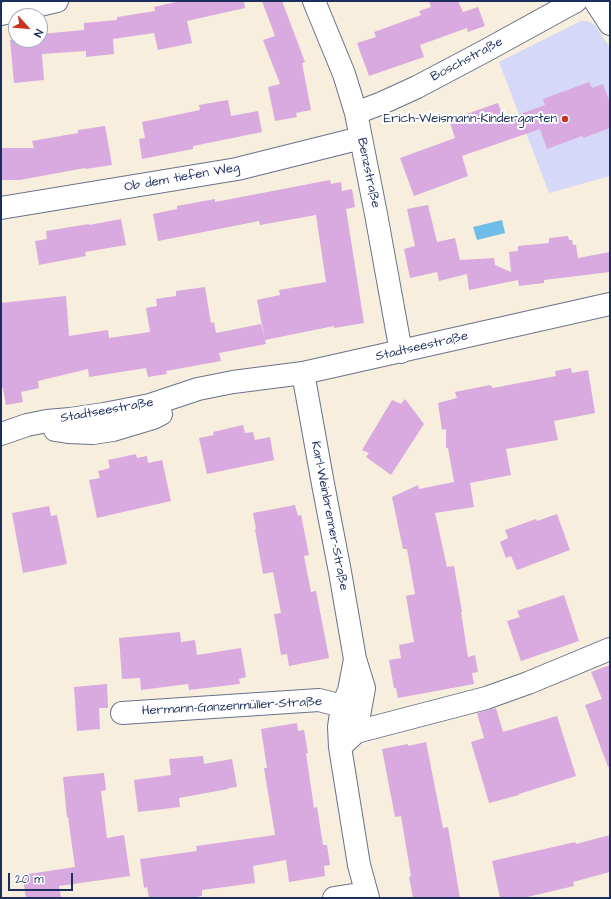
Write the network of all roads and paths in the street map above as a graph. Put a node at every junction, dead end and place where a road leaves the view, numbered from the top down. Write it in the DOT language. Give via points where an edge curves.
graph roads {
  1 [pos="57,1"];
  2 [pos="314,1"];
  3 [pos="576,1"];
  4 [pos="595,1"];
  5 [pos="1,14"];
  6 [pos="610,24"];
  7 [pos="356,113"];
  8 [pos="361,138"];
  9 [pos="1,208"];
  10 [pos="610,304"];
  11 [pos="401,352"];
  12 [pos="303,373"];
  13 [pos="1,434"];
  14 [pos="610,649"];
  15 [pos="355,659"];
  16 [pos="342,706"];
  17 [pos="122,713"];
  18 [pos="356,732"];
  19 [pos="340,747"];
  20 [pos="367,895"];
  21 [pos="334,898"];
  1 -- 5 [label="street"];
  2 -- 7 [label="street, Benzstraße" via="344,74"];
  3 -- 7 [label="street, Boschstraße" via="418,87"];
  4 -- 6 [label="street"];
  7 -- 8 [label="street, Benzstraße"];
  8 -- 9 [label="street, Ob dem tiefen Weg" via="237,169"];
  8 -- 11 [label="street, Benzstraße"];
  10 -- 11 [label="street, Stadtseestraße"];
  11 -- 12 [label="street, Stadtseestraße"];
  12 -- 13 [label="street, Stadtseestraße" via="198,389 150,405 47,421"];
  12 -- 15 [label="street, Karl-Weinbrenner-Straße"];
  14 -- 18 [label="street" via="486,698"];
  15 -- 16 [label="street, Karl-Weinbrenner-Straße" via="349,691"];
  15 -- 18 [label="street, Karl-Weinbrenner-Straße" via="364,688"];
  16 -- 17 [label="street, Hermann-Ganzenmüller-Straße" via="319,700"];
  16 -- 19 [label="street, Karl-Weinbrenner-Straße"];
  18 -- 19 [label="street"];
  19 -- 20 [label="street, Karl-Weinbrenner-Straße" via="359,865"];
  20 -- 21 [label="street"];
}
